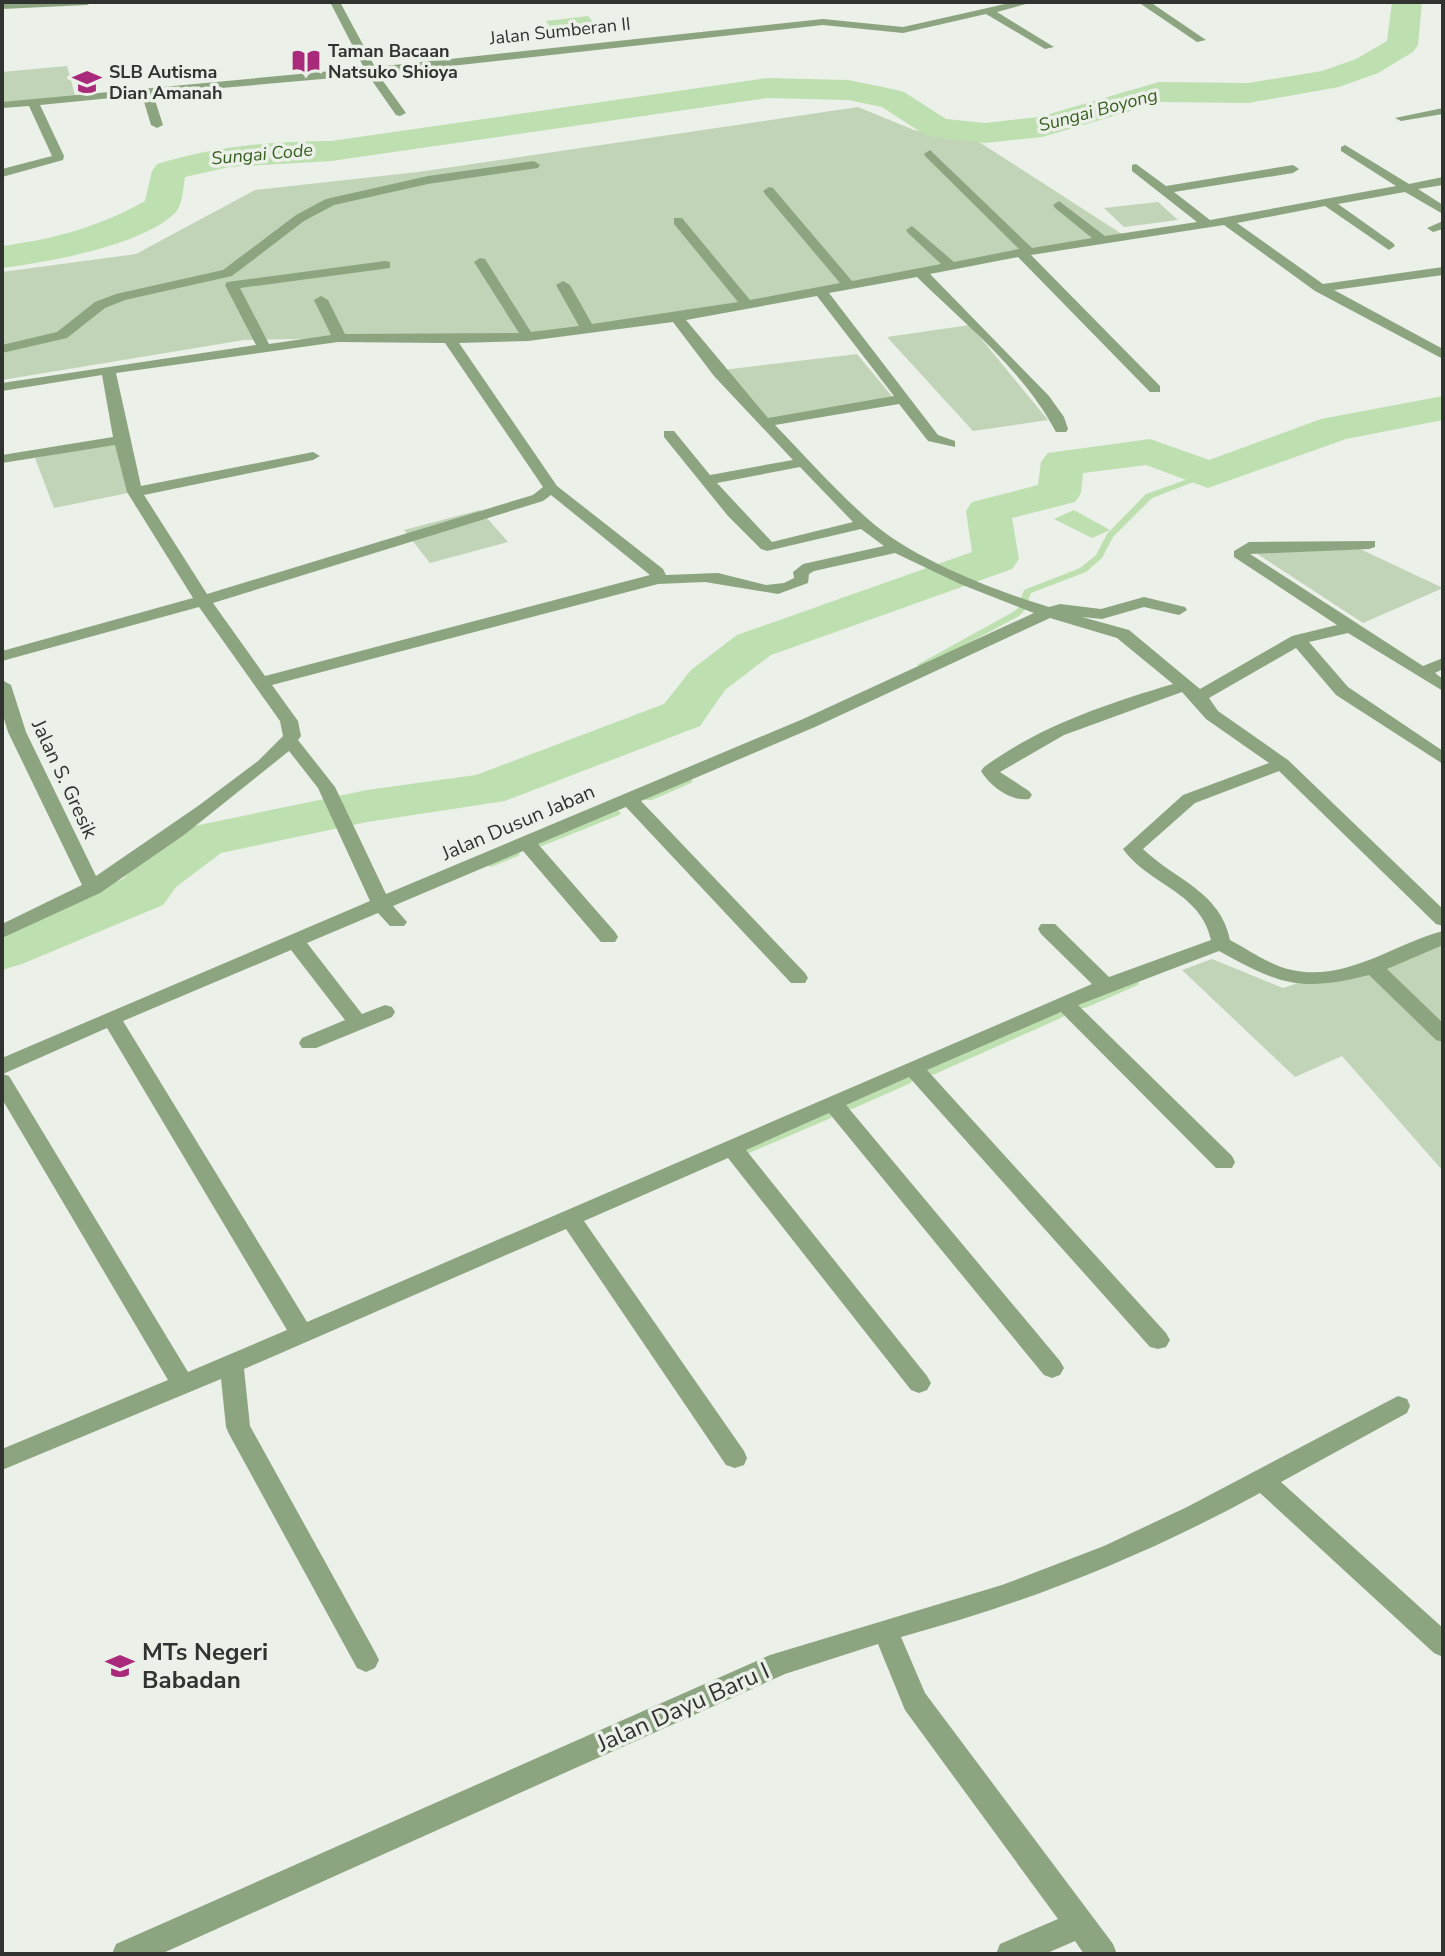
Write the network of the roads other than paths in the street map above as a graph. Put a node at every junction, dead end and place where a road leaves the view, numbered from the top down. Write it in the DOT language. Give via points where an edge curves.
graph roads {
  1 [pos="87,2"];
  2 [pos="335,2"];
  3 [pos="1028,2"];
  4 [pos="1143,2"];
  5 [pos="2,6"];
  6 [pos="986,10"];
  7 [pos="1201,40"];
  8 [pos="1049,47"];
  9 [pos="371,71"];
  10 [pos="147,93"];
  11 [pos="33,102"];
  12 [pos="2,105"];
  13 [pos="1443,111"];
  14 [pos="400,113"];
  15 [pos="1401,118"];
  16 [pos="157,125"];
  17 [pos="1345,149"];
  18 [pos="930,154"];
  19 [pos="534,165"];
  20 [pos="1136,168"];
  21 [pos="1293,169"];
  22 [pos="2,173"];
  23 [pos="1443,181"];
  24 [pos="1406,187"];
  25 [pos="1164,190"];
  26 [pos="769,191"];
  27 [pos="1326,201"];
  28 [pos="1059,205"];
  29 [pos="1443,210"];
  30 [pos="678,221"];
  31 [pos="1226,221"];
  32 [pos="1206,223"];
  33 [pos="912,230"];
  34 [pos="1102,240"];
  35 [pos="1389,246"];
  36 [pos="1025,252"];
  37 [pos="480,262"];
  38 [pos="385,265"];
  39 [pos="951,266"];
  40 [pos="1443,271"];
  41 [pos="920,272"];
  42 [pos="563,285"];
  43 [pos="848,285"];
  44 [pos="1320,288"];
  45 [pos="820,291"];
  46 [pos="321,300"];
  47 [pos="747,305"];
  48 [pos="677,318"];
  49 [pos="587,328"];
  50 [pos="528,337"];
  51 [pos="338,338"];
  52 [pos="451,341"];
  53 [pos="263,346"];
  54 [pos="2,349"];
  55 [pos="1443,355"];
  56 [pos="108,370"];
  57 [pos="2,387"];
  58 [pos="1155,389"];
  59 [pos="902,399"];
  60 [pos="767,422"];
  61 [pos="1061,429"];
  62 [pos="669,434"];
  63 [pos="121,440"];
  64 [pos="950,444"];
  65 [pos="313,456"];
  66 [pos="2,459"];
  67 [pos="805,462"];
  68 [pos="705,481"];
  69 [pos="551,488"];
  70 [pos="135,492"];
  71 [pos="864,524"];
  72 [pos="1369,544"];
  73 [pos="897,548"];
  74 [pos="655,579"];
  75 [pos="203,601"];
  76 [pos="1179,610"];
  77 [pos="1049,612"];
  78 [pos="1351,627"];
  79 [pos="1298,640"];
  80 [pos="2,656"];
  81 [pos="1443,663"];
  82 [pos="1424,672"];
  83 [pos="262,682"];
  84 [pos="2,685"];
  85 [pos="1443,686"];
  86 [pos="1192,691"];
  87 [pos="10,733"];
  88 [pos="289,740"];
  89 [pos="1443,759"];
  90 [pos="1282,764"];
  91 [pos="1023,795"];
  92 [pos="629,799"];
  93 [pos="526,842"];
  94 [pos="93,889"];
  95 [pos="381,905"];
  96 [pos="1443,920"];
  97 [pos="397,922"];
  98 [pos="1048,929"];
  99 [pos="2,932"];
  100 [pos="608,937"];
  101 [pos="1443,937"];
  102 [pos="1221,943"];
  103 [pos="297,944"];
  104 [pos="1373,967"];
  105 [pos="798,978"];
  106 [pos="1107,987"];
  107 [pos="1063,1002"];
  108 [pos="385,1012"];
  109 [pos="114,1021"];
  110 [pos="358,1023"];
  111 [pos="1443,1035"];
  112 [pos="309,1043"];
  113 [pos="2,1067"];
  114 [pos="913,1068"];
  115 [pos="2,1081"];
  116 [pos="832,1103"];
  117 [pos="732,1147"];
  118 [pos="1224,1162"];
  119 [pos="570,1218"];
  120 [pos="302,1334"];
  121 [pos="1158,1340"];
  122 [pos="231,1362"];
  123 [pos="1052,1368"];
  124 [pos="919,1383"];
  125 [pos="183,1385"];
  126 [pos="1398,1406"];
  127 [pos="735,1458"];
  128 [pos="2,1460"];
  129 [pos="1262,1480"];
  130 [pos="885,1630"];
  131 [pos="1443,1645"];
  132 [pos="366,1660"];
  133 [pos="1078,1925"];
  134 [pos="127,1954"];
  135 [pos="1011,1954"];
  136 [pos="1102,1954"];
  1 -- 5 [label="street"];
  2 -- 9 [label="street"];
  3 -- 6 [label="street, Jalan Sumberan II"];
  4 -- 7 [label="street"];
  6 -- 8 [label="street"];
  6 -- 9 [label="street, Jalan Sumberan II" via="903,30 835,22"];
  9 -- 10 [label="street, Jalan Sumberan II"];
  9 -- 14 [label="street"];
  10 -- 11 [label="street, Jalan Sumberan II"];
  10 -- 16 [label="street"];
  11 -- 12 [label="street, Jalan Sumberan II"];
  11 -- 22 [label="street" via="57,160"];
  13 -- 15 [label="street"];
  17 -- 24 [label="street"];
  18 -- 36 [label="street"];
  19 -- 54 [label="street" via="428,180 330,202 288,226 227,273 121,297 93,309 62,335"];
  20 -- 25 [label="street"];
  21 -- 25 [label="street"];
  23 -- 24 [label="street"];
  24 -- 27 [label="street"];
  24 -- 29 [label="street"];
  25 -- 32 [label="street"];
  26 -- 43 [label="street"];
  27 -- 31 [label="street"];
  27 -- 35 [label="street"];
  28 -- 34 [label="street"];
  30 -- 47 [label="street"];
  31 -- 32 [label="street"];
  31 -- 44 [label="street"];
  32 -- 34 [label="street"];
  33 -- 39 [label="street"];
  34 -- 36 [label="street"];
  36 -- 39 [label="street"];
  36 -- 58 [label="street"];
  37 -- 50 [label="street"];
  38 -- 53 [label="street" via="232,285"];
  39 -- 41 [label="street"];
  40 -- 44 [label="street"];
  41 -- 43 [label="street"];
  41 -- 61 [label="street" via="1023,375 1059,417"];
  42 -- 49 [label="street"];
  43 -- 45 [label="street"];
  44 -- 55 [label="street"];
  45 -- 47 [label="street"];
  45 -- 59 [label="street"];
  46 -- 51 [label="street"];
  47 -- 48 [label="street"];
  48 -- 49 [label="street"];
  48 -- 60 [label="street"];
  49 -- 50 [label="street"];
  50 -- 52 [label="street"];
  51 -- 52 [label="street"];
  51 -- 53 [label="street"];
  52 -- 69 [label="street"];
  53 -- 56 [label="street"];
  56 -- 57 [label="street"];
  56 -- 63 [label="street"];
  59 -- 60 [label="street"];
  59 -- 64 [label="street" via="933,438"];
  60 -- 67 [label="street"];
  62 -- 68 [label="street"];
  63 -- 66 [label="street"];
  63 -- 70 [label="street"];
  65 -- 70 [label="street"];
  67 -- 68 [label="street"];
  67 -- 71 [label="street"];
  68 -- 71 [label="street" via="763,543 773,547"];
  69 -- 74 [label="street" via="657,572"];
  69 -- 75 [label="street" via="538,498"];
  70 -- 75 [label="street"];
  71 -- 73 [label="street"];
  72 -- 78 [label="street" via="1249,547 1240,554"];
  73 -- 74 [label="street" via="809,567 796,585 777,590 755,590 708,576"];
  73 -- 77 [label="street"];
  74 -- 83 [label="street"];
  75 -- 80 [label="street"];
  75 -- 83 [label="street"];
  76 -- 77 [label="street" via="1144,602 1102,614"];
  77 -- 86 [label="street" via="1123,634"];
  77 -- 92 [label="street, Jalan Dusun Jaban"];
  78 -- 79 [label="street"];
  78 -- 82 [label="street"];
  79 -- 86 [label="street"];
  79 -- 89 [label="street" via="1342,691"];
  81 -- 82 [label="street"];
  82 -- 85 [label="street"];
  83 -- 88 [label="street" via="289,721"];
  84 -- 87 [label="street, Jalan S. Gresik"];
  86 -- 90 [label="street" via="1212,715"];
  86 -- 91 [label="street" via="1101,713 990,771"];
  87 -- 94 [label="street, Jalan S. Gresik"];
  88 -- 94 [label="street" via="182,828"];
  88 -- 95 [label="street" via="326,787"];
  90 -- 96 [label="street"];
  90 -- 102 [label="street" via="1189,799 1132,849 1206,908 1220,928"];
  92 -- 93 [label="street, Jalan Dusun Jaban"];
  92 -- 105 [label="street"];
  93 -- 95 [label="street, Jalan Dusun Jaban"];
  93 -- 100 [label="street"];
  94 -- 99 [label="street"];
  95 -- 97 [label="street"];
  95 -- 103 [label="street, Jalan Dusun Jaban"];
  98 -- 106 [label="street"];
  101 -- 104 [label="street"];
  102 -- 104 [label="street" via="1279,975 1300,980"];
  102 -- 106 [label="street"];
  103 -- 109 [label="street, Jalan Dusun Jaban"];
  103 -- 110 [label="street"];
  104 -- 111 [label="street"];
  106 -- 107 [label="street"];
  107 -- 114 [label="street"];
  107 -- 118 [label="street"];
  108 -- 110 [label="street"];
  109 -- 113 [label="street, Jalan Dusun Jaban"];
  109 -- 120 [label="street"];
  110 -- 112 [label="street"];
  114 -- 116 [label="street"];
  114 -- 121 [label="street"];
  115 -- 125 [label="street"];
  116 -- 117 [label="street"];
  116 -- 123 [label="street"];
  117 -- 119 [label="street"];
  117 -- 124 [label="street"];
  119 -- 120 [label="street"];
  119 -- 127 [label="street"];
  120 -- 122 [label="street"];
  122 -- 125 [label="street"];
  122 -- 132 [label="street" via="238,1427"];
  125 -- 128 [label="street"];
  126 -- 129 [label="street, Jalan Dayu Baru I"];
  129 -- 130 [label="street, Jalan Dayu Baru I" via="1073,1571 981,1605"];
  129 -- 131 [label="street"];
  130 -- 133 [label="street" via="915,1701"];
  130 -- 134 [label="street, Jalan Dayu Baru I" via="779,1664"];
  133 -- 135 [label="street"];
  133 -- 136 [label="street"];
}
